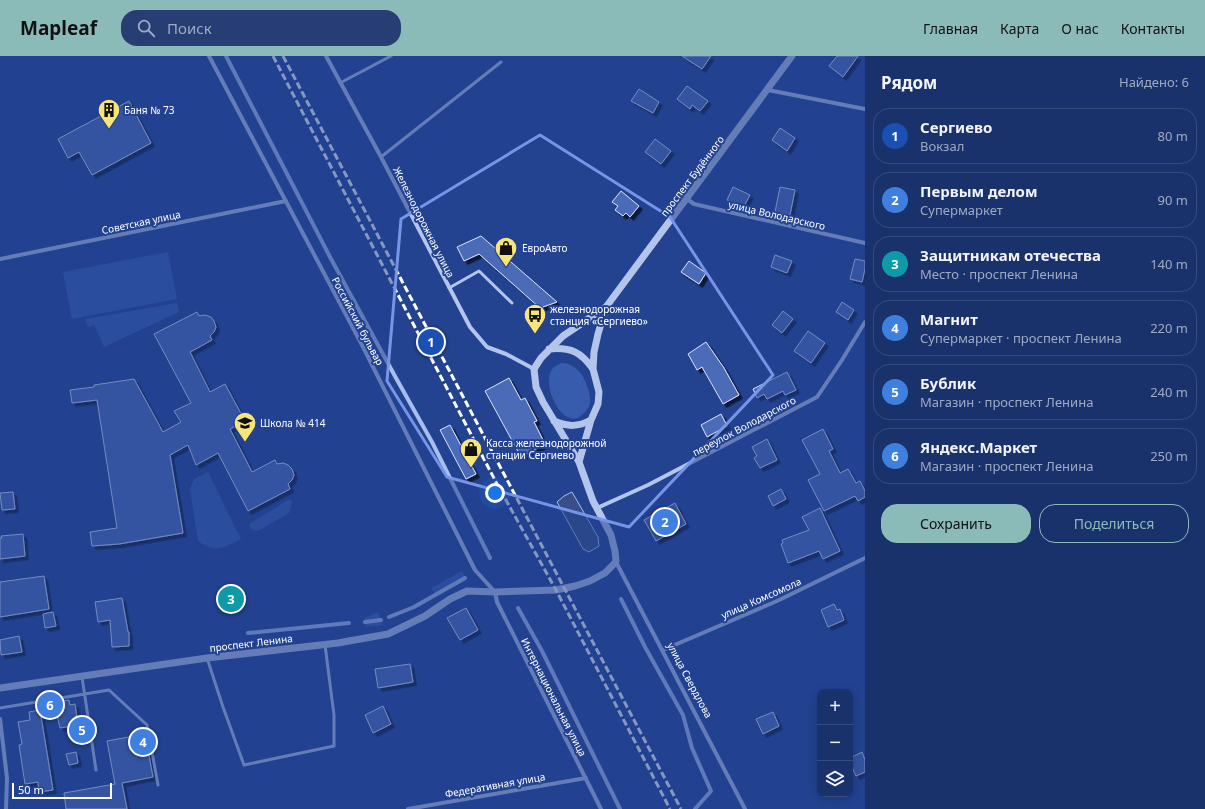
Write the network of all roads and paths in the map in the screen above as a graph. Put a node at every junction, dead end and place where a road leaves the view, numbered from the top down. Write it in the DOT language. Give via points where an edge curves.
graph roads {
  1 [pos="209,56"];
  2 [pos="326,56"];
  3 [pos="391,56"];
  4 [pos="792,56"];
  5 [pos="501,62"];
  6 [pos="340,83"];
  7 [pos="768,90"];
  8 [pos="865,109"];
  9 [pos="381,157"];
  10 [pos="687,199"];
  11 [pos="286,201"];
  12 [pos="865,243"];
  13 [pos="0,259"];
  14 [pos="450,288"];
  15 [pos="512,303"];
  16 [pos="606,307"];
  17 [pos="865,322"];
  18 [pos="549,349"];
  19 [pos="534,369"];
  20 [pos="593,369"];
  21 [pos="591,420"];
  22 [pos="554,421"];
  23 [pos="579,462"];
  24 [pos="597,508"];
  25 [pos="865,558"];
  26 [pos="616,561"];
  27 [pos="495,592"];
  28 [pos="325,644"];
  29 [pos="663,650"];
  30 [pos="207,658"];
  31 [pos="82,676"];
  32 [pos="0,688"];
  33 [pos="85,694"];
  34 [pos="0,708"];
  35 [pos="0,719"];
  36 [pos="96,770"];
  37 [pos="586,778"];
  38 [pos="158,785"];
  39 [pos="6,809"];
  40 [pos="408,809"];
  41 [pos="601,809"];
  42 [pos="746,809"];
  1 -- 11 [label="street, Российский бульвар"];
  2 -- 6 [label="street, Железнодорожная улица"];
  3 -- 6 [label="lane"];
  4 -- 7 [label="street, проспект Будённого"];
  5 -- 9 [label="lane"];
  6 -- 9 [label="street, Железнодорожная улица"];
  7 -- 8 [label="street"];
  7 -- 10 [label="street, проспект Будённого"];
  9 -- 14 [label="street, Железнодорожная улица"];
  10 -- 12 [label="street, улица Володарского" via="694,204"];
  10 -- 16 [label="street, проспект Будённого"];
  11 -- 13 [label="street, Советская улица"];
  11 -- 27 [label="street, Российский бульвар" via="475,570"];
  14 -- 15 [label="lane" via="479,271"];
  14 -- 19 [label="street, Железнодорожная улица" via="470,327 487,347"];
  16 -- 18 [label="street, проспект Будённого" via="575,327"];
  16 -- 20 [label="street, проспект Будённого" via="596,340"];
  17 -- 24 [label="street, переулок Володарского" via="817,397 648,485"];
  18 -- 19 [label="street"];
  18 -- 20 [label="street" via="575,351 586,359"];
  19 -- 22 [label="street" via="536,387"];
  20 -- 21 [label="street" via="599,398"];
  21 -- 22 [label="street" via="573,426"];
  21 -- 23 [label="street"];
  22 -- 23 [label="street"];
  23 -- 24 [label="street"];
  24 -- 26 [label="street" via="611,535"];
  25 -- 29 [label="street, улица Комсомола" via="777,601"];
  26 -- 27 [label="street, проспект Ленина" via="605,573 574,586 556,590"];
  26 -- 29 [label="street, улица Свердлова"];
  27 -- 28 [label="street, проспект Ленина" via="467,591 388,634"];
  27 -- 37 [label="street, Интернациональная улица" via="497,602"];
  28 -- 30 [label="street, проспект Ленина"];
  28 -- 30 [label="lane" via="334,716 334,746 244,764"];
  29 -- 42 [label="street, улица Свердлова"];
  30 -- 31 [label="street, проспект Ленина"];
  31 -- 32 [label="street, проспект Ленина"];
  31 -- 33 [label="lane"];
  33 -- 34 [label="lane"];
  33 -- 36 [label="lane"];
  33 -- 38 [label="lane" via="109,690 146,725"];
  35 -- 39 [label="street" via="7,778"];
  37 -- 40 [label="street, Федеративная улица"];
  37 -- 41 [label="street, Интернациональная улица"];
}
